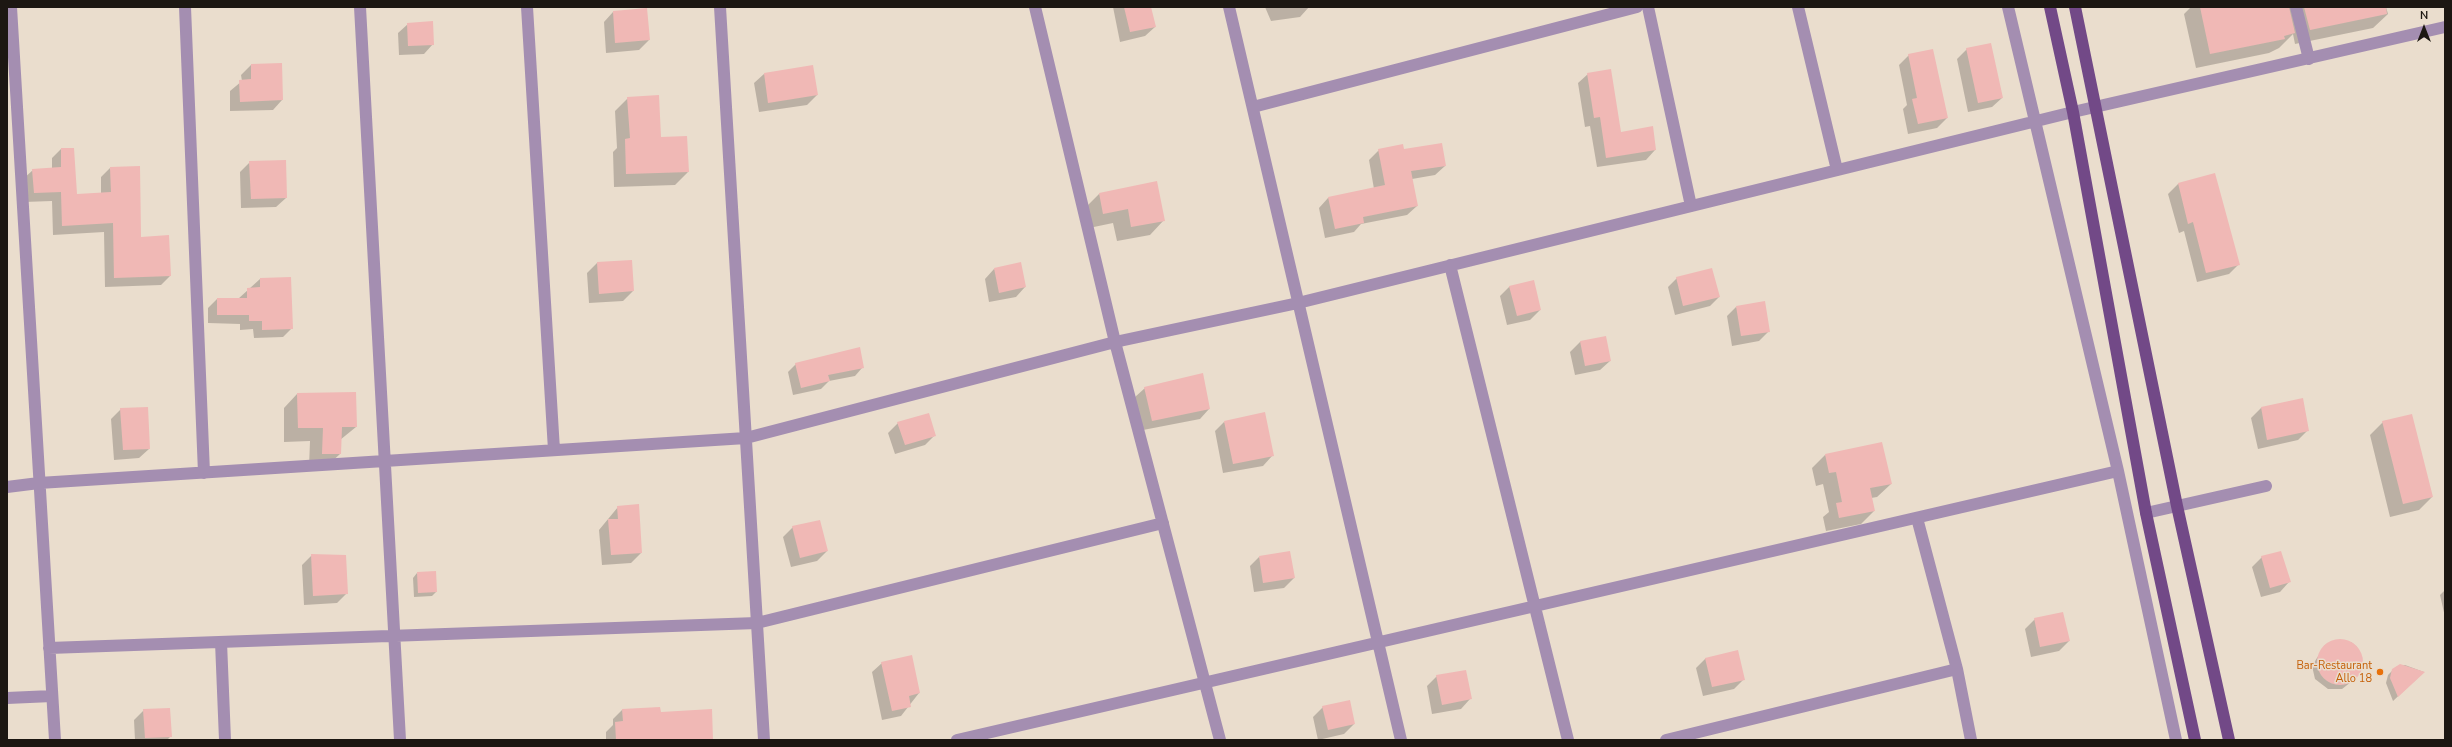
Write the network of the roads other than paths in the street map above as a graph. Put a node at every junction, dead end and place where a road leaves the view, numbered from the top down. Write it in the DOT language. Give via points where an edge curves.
graph roads {
  1 [pos="11,7"];
  2 [pos="185,7"];
  3 [pos="360,7"];
  4 [pos="527,7"];
  5 [pos="720,7"];
  6 [pos="1035,7"];
  7 [pos="1229,7"];
  8 [pos="1637,7"];
  9 [pos="1648,7"];
  10 [pos="1798,7"];
  11 [pos="2008,7"];
  12 [pos="2050,7"];
  13 [pos="2075,7"];
  14 [pos="2296,7"];
  15 [pos="2445,27"];
  16 [pos="2309,58"];
  17 [pos="1253,107"];
  18 [pos="2097,107"];
  19 [pos="2073,112"];
  20 [pos="2034,122"];
  21 [pos="1837,170"];
  22 [pos="1691,206"];
  23 [pos="1450,265"];
  24 [pos="1298,303"];
  25 [pos="1115,342"];
  26 [pos="746,438"];
  27 [pos="554,450"];
  28 [pos="385,461"];
  29 [pos="2118,471"];
  30 [pos="204,473"];
  31 [pos="39,483"];
  32 [pos="2266,486"];
  33 [pos="7,487"];
  34 [pos="2176,506"];
  35 [pos="2146,512"];
  36 [pos="1917,518"];
  37 [pos="1164,523"];
  38 [pos="1535,606"];
  39 [pos="757,623"];
  40 [pos="395,636"];
  41 [pos="221,642"];
  42 [pos="1377,643"];
  43 [pos="49,648"];
  44 [pos="1957,669"];
  45 [pos="1206,682"];
  46 [pos="52,696"];
  47 [pos="7,698"];
  48 [pos="55,740"];
  49 [pos="225,740"];
  50 [pos="400,740"];
  51 [pos="764,740"];
  52 [pos="957,740"];
  53 [pos="1220,740"];
  54 [pos="1401,740"];
  55 [pos="1568,740"];
  56 [pos="1666,740"];
  57 [pos="1971,740"];
  58 [pos="2176,740"];
  59 [pos="2195,740"];
  60 [pos="2229,740"];
  1 -- 31 [label="street"];
  2 -- 30 [label="street"];
  3 -- 28 [label="street"];
  4 -- 27 [label="street"];
  5 -- 26 [label="street"];
  6 -- 25 [label="street"];
  7 -- 17 [label="street"];
  8 -- 17 [label="street"];
  9 -- 22 [label="street"];
  10 -- 21 [label="street"];
  11 -- 20 [label="street"];
  12 -- 19 [label="main road"];
  13 -- 18 [label="main road"];
  14 -- 16 [label="street"];
  15 -- 16 [label="street"];
  16 -- 18 [label="street"];
  17 -- 24 [label="street"];
  18 -- 19 [label="street"];
  18 -- 34 [label="main road"];
  19 -- 20 [label="street"];
  19 -- 35 [label="main road"];
  20 -- 21 [label="street"];
  20 -- 29 [label="street"];
  21 -- 22 [label="street"];
  22 -- 23 [label="street"];
  23 -- 24 [label="street"];
  23 -- 38 [label="street"];
  24 -- 25 [label="street"];
  24 -- 42 [label="street"];
  25 -- 26 [label="street"];
  25 -- 37 [label="street"];
  26 -- 27 [label="street"];
  26 -- 39 [label="street"];
  27 -- 28 [label="street"];
  28 -- 30 [label="street"];
  28 -- 40 [label="street"];
  29 -- 36 [label="street"];
  29 -- 58 [label="street"];
  30 -- 31 [label="street"];
  31 -- 33 [label="street"];
  31 -- 43 [label="street"];
  32 -- 34 [label="street"];
  34 -- 35 [label="street"];
  34 -- 60 [label="main road"];
  35 -- 59 [label="main road"];
  36 -- 38 [label="street"];
  36 -- 44 [label="street"];
  37 -- 39 [label="street"];
  37 -- 45 [label="street"];
  38 -- 42 [label="street"];
  38 -- 55 [label="street"];
  39 -- 40 [label="street"];
  39 -- 51 [label="street"];
  40 -- 41 [label="street"];
  40 -- 50 [label="street"];
  41 -- 43 [label="street"];
  41 -- 49 [label="street"];
  42 -- 45 [label="street"];
  42 -- 54 [label="street"];
  43 -- 46 [label="street"];
  44 -- 56 [label="street"];
  44 -- 57 [label="street"];
  45 -- 52 [label="street"];
  45 -- 53 [label="street"];
  46 -- 47 [label="street"];
  46 -- 48 [label="street"];
}
